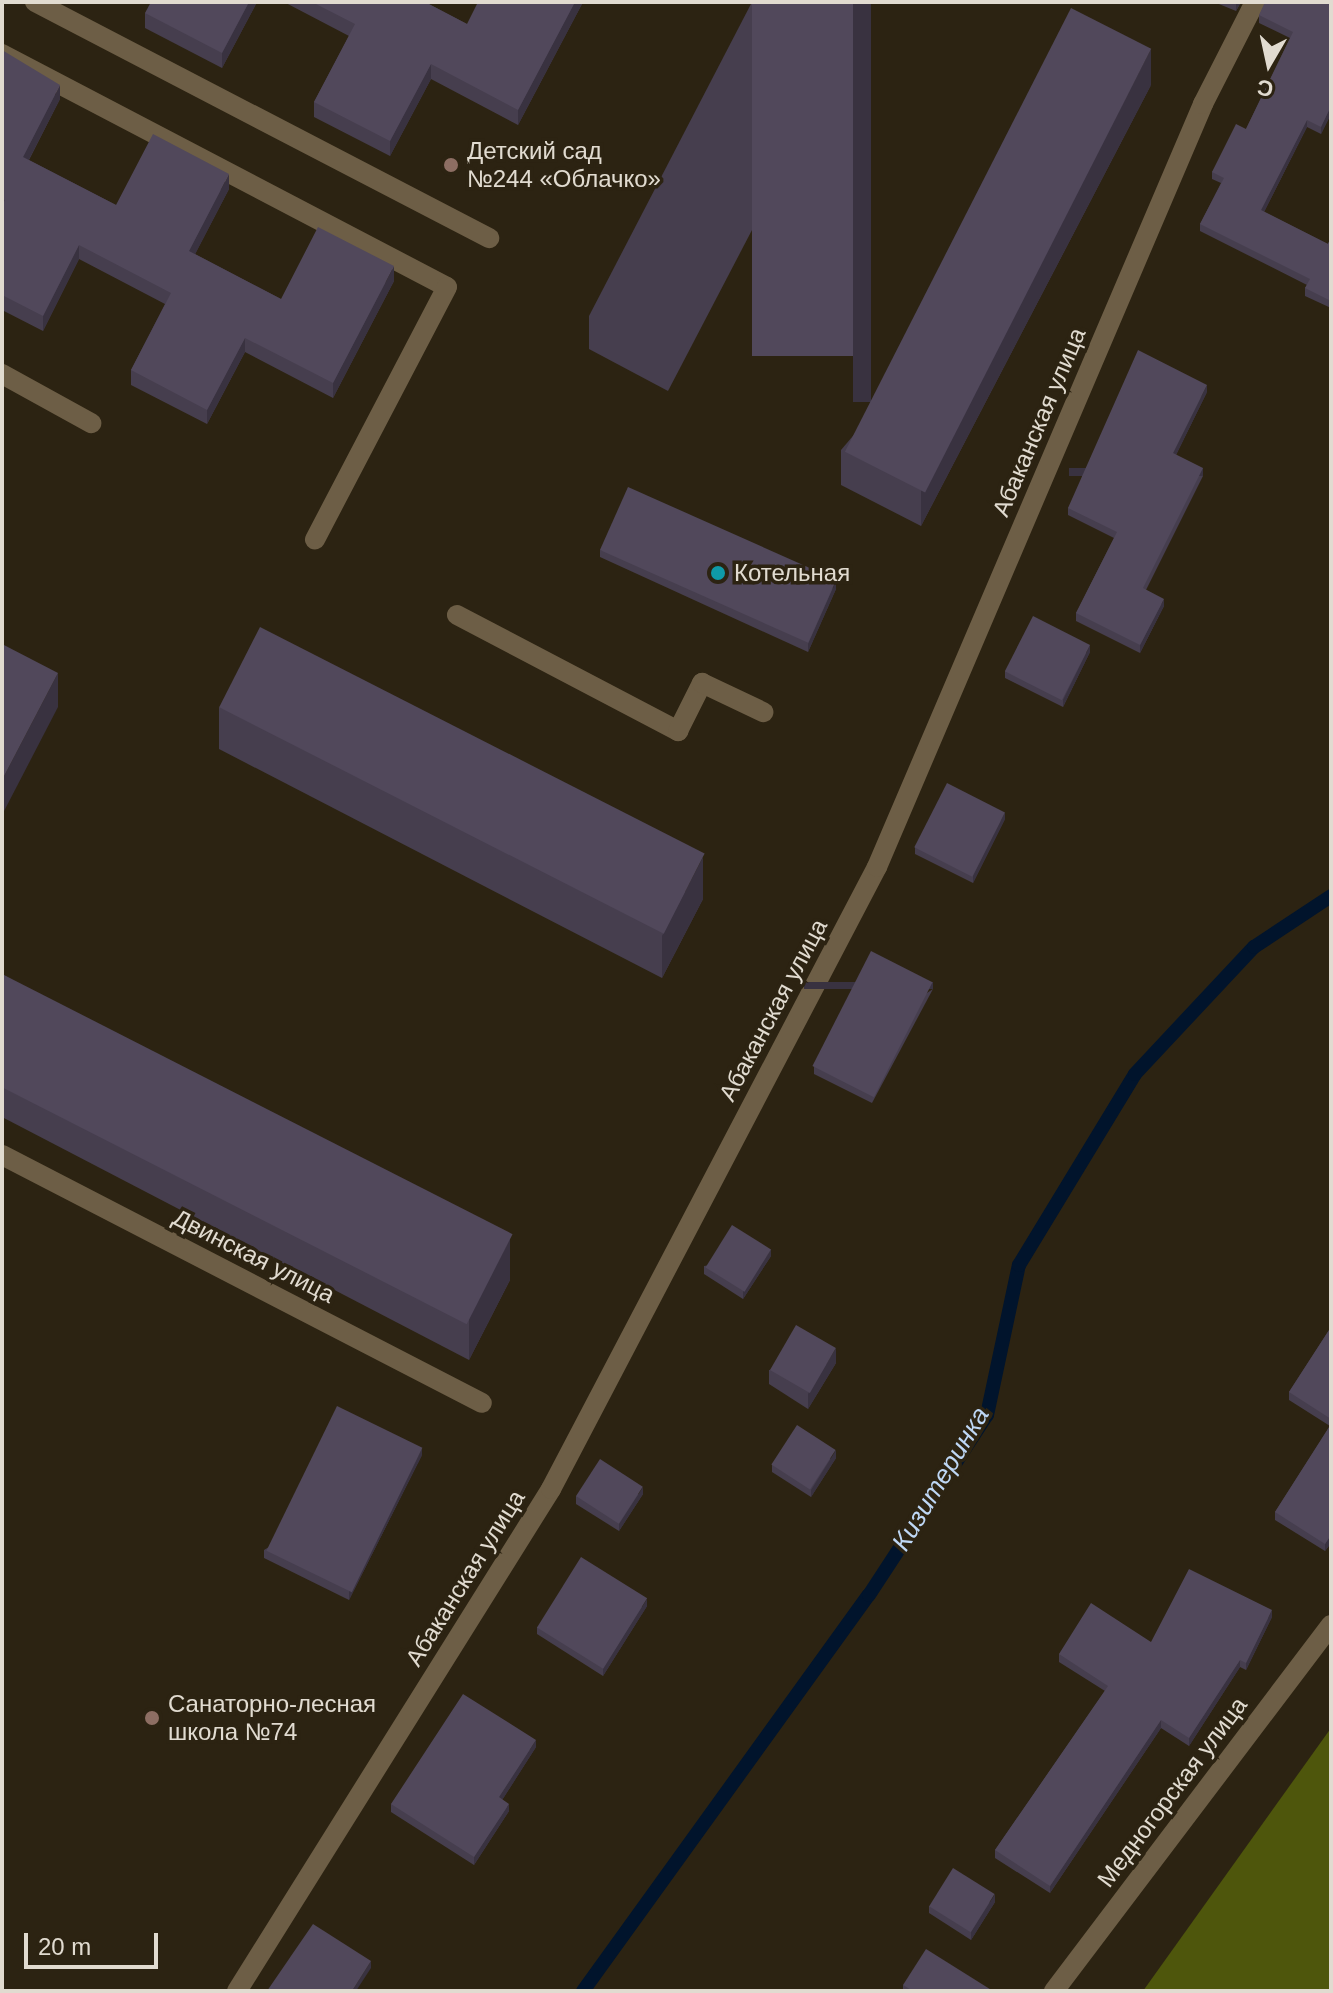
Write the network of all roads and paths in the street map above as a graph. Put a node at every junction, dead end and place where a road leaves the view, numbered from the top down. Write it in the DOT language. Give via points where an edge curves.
graph roads {
  1 [pos="35,2"];
  2 [pos="1255,2"];
  3 [pos="2,54"];
  4 [pos="489,238"];
  5 [pos="2,374"];
  6 [pos="91,423"];
  7 [pos="315,540"];
  8 [pos="457,615"];
  9 [pos="763,712"];
  10 [pos="2,1155"];
  11 [pos="482,1403"];
  12 [pos="1331,1625"];
  13 [pos="237,1991"];
  14 [pos="1054,1991"];
  1 -- 4 [label="street"];
  2 -- 13 [label="street, Абаканская улица" via="1203,104 877,867 551,1489"];
  3 -- 7 [label="street" via="447,287"];
  5 -- 6 [label="street"];
  8 -- 9 [label="street" via="678,731 702,683"];
  10 -- 11 [label="street, Двинская улица"];
  12 -- 14 [label="street, Медногорская улица"];
}
